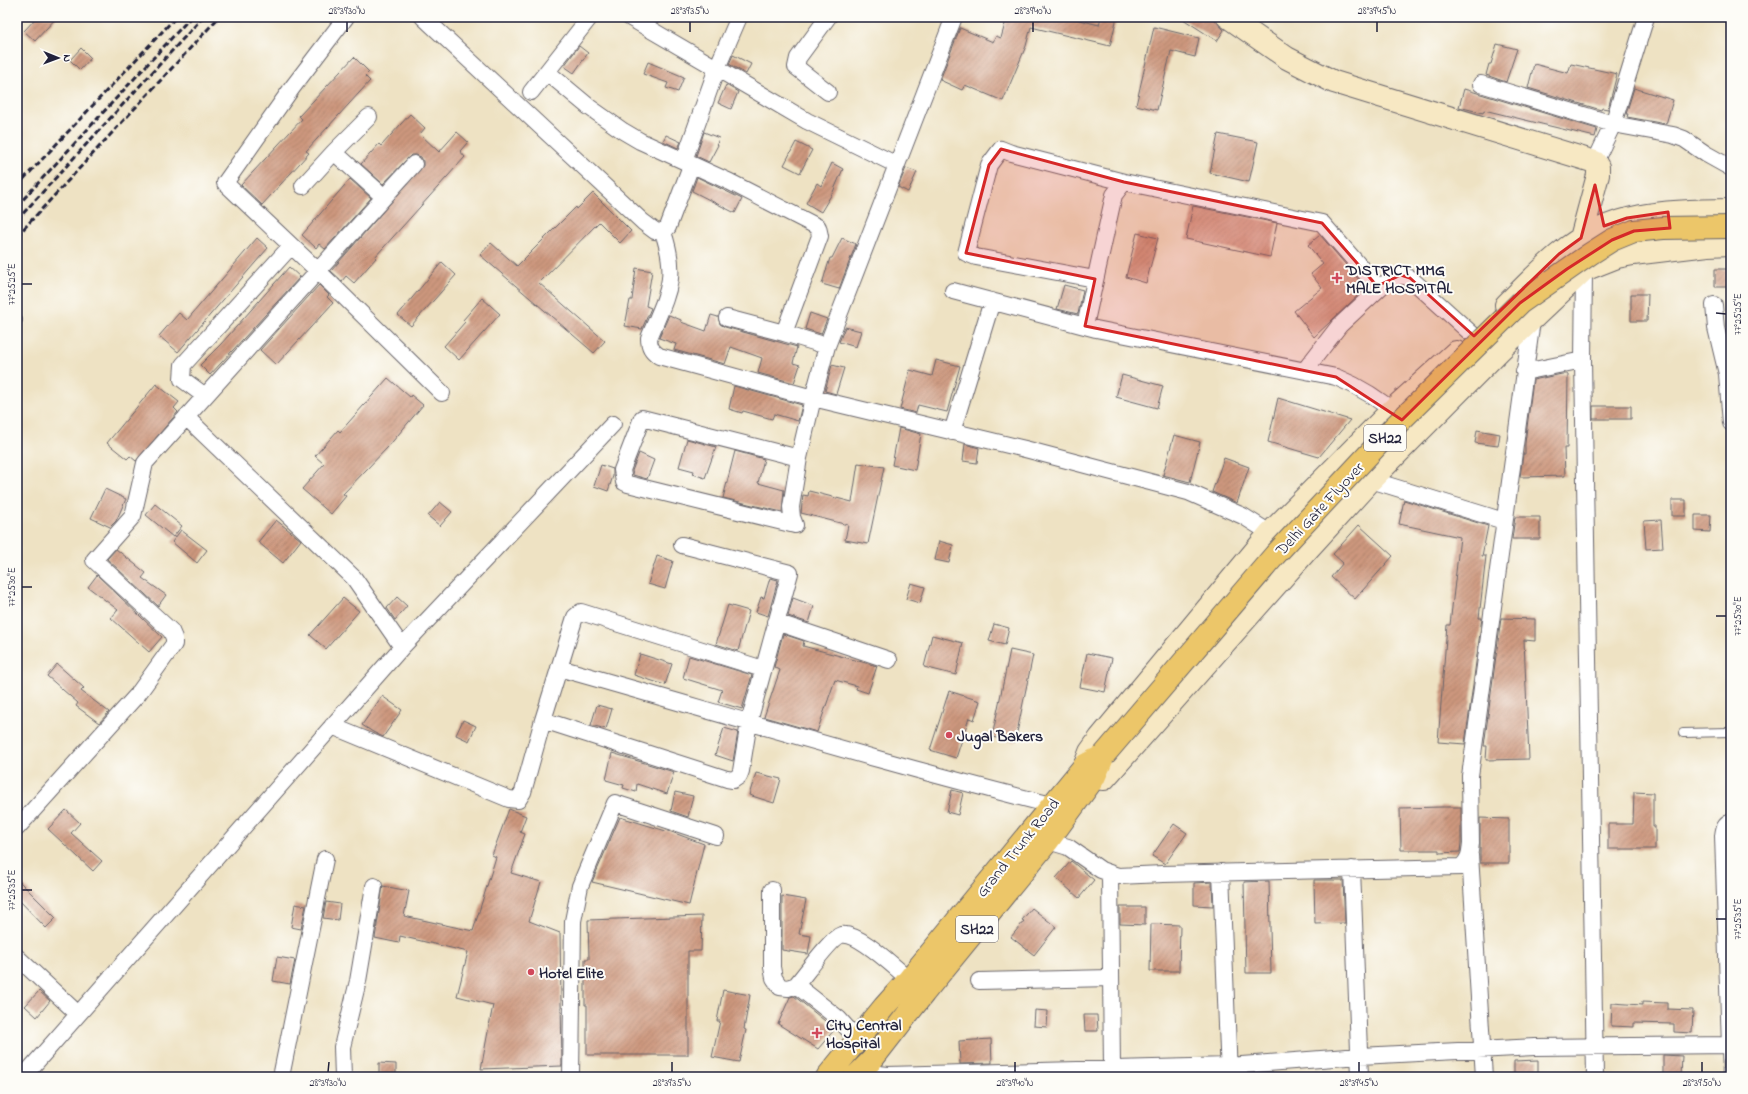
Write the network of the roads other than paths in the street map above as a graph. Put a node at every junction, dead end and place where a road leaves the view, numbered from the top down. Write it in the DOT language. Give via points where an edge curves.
graph roads {
  1 [pos="346,17"];
  2 [pos="423,17"];
  3 [pos="590,17"];
  4 [pos="629,17"];
  5 [pos="739,17"];
  6 [pos="828,17"];
  7 [pos="954,17"];
  8 [pos="1228,17"];
  9 [pos="1646,17"];
  10 [pos="717,68"];
  11 [pos="547,72"];
  12 [pos="1481,84"];
  13 [pos="531,92"];
  14 [pos="828,92"];
  15 [pos="369,116"];
  16 [pos="1614,124"];
  17 [pos="334,152"];
  18 [pos="1595,162"];
  19 [pos="688,163"];
  20 [pos="414,164"];
  21 [pos="897,165"];
  22 [pos="1731,168"];
  23 [pos="1124,182"];
  24 [pos="1595,185"];
  25 [pos="303,186"];
  26 [pos="384,197"];
  27 [pos="1731,210"];
  28 [pos="1668,212"];
  29 [pos="1604,226"];
  30 [pos="1731,227"];
  31 [pos="663,232"];
  32 [pos="1581,238"];
  33 [pos="1731,244"];
  34 [pos="291,246"];
  35 [pos="1674,249"];
  36 [pos="317,270"];
  37 [pos="1584,270"];
  38 [pos="1095,279"];
  39 [pos="1384,284"];
  40 [pos="953,291"];
  41 [pos="992,301"];
  42 [pos="1714,305"];
  43 [pos="727,318"];
  44 [pos="1532,320"];
  45 [pos="1084,326"];
  46 [pos="784,333"];
  47 [pos="1474,336"];
  48 [pos="1725,339"];
  49 [pos="827,346"];
  50 [pos="1583,360"];
  51 [pos="1305,370"];
  52 [pos="1524,372"];
  53 [pos="442,393"];
  54 [pos="205,396"];
  55 [pos="812,398"];
  56 [pos="1392,410"];
  57 [pos="186,417"];
  58 [pos="1731,423"];
  59 [pos="613,424"];
  60 [pos="952,432"];
  61 [pos="1417,433"];
  62 [pos="799,458"];
  63 [pos="1371,480"];
  64 [pos="1504,521"];
  65 [pos="1270,533"];
  66 [pos="682,545"];
  67 [pos="776,622"];
  68 [pos="402,648"];
  69 [pos="889,660"];
  70 [pos="559,668"];
  71 [pos="763,669"];
  72 [pos="543,720"];
  73 [pos="749,722"];
  74 [pos="332,726"];
  75 [pos="1731,732"];
  76 [pos="1683,733"];
  77 [pos="1090,772"];
  78 [pos="1052,805"];
  79 [pos="1731,822"];
  80 [pos="17,828"];
  81 [pos="716,836"];
  82 [pos="1048,841"];
  83 [pos="1470,854"];
  84 [pos="325,859"];
  85 [pos="1352,869"];
  86 [pos="1221,872"];
  87 [pos="1110,874"];
  88 [pos="374,886"];
  89 [pos="772,890"];
  90 [pos="17,957"];
  91 [pos="1111,978"];
  92 [pos="909,980"];
  93 [pos="979,980"];
  94 [pos="796,985"];
  95 [pos="78,1014"];
  96 [pos="858,1039"];
  97 [pos="1731,1045"];
  98 [pos="1595,1046"];
  99 [pos="1483,1051"];
  100 [pos="1360,1056"];
  101 [pos="871,1061"];
  102 [pos="1102,1072"];
  103 [pos="1229,1072"];
  104 [pos="985,1075"];
  105 [pos="23,1077"];
  106 [pos="281,1077"];
  107 [pos="343,1077"];
  108 [pos="570,1077"];
  109 [pos="827,1077"];
  110 [pos="855,1077"];
  111 [pos="1360,1077"];
  112 [pos="1484,1077"];
  113 [pos="1595,1077"];
  114 [pos="1731,1077"];
  1 -- 34 [label="street" via="225,183"];
  2 -- 31 [label="street" via="642,222 655,231"];
  3 -- 11 [label="street"];
  4 -- 10 [label="street"];
  5 -- 10 [label="street"];
  6 -- 14 [label="street" via="798,58 796,67"];
  7 -- 21 [label="street"];
  8 -- 18 [label="main road" via="1287,58 1334,82"];
  9 -- 16 [label="street"];
  10 -- 19 [label="street" via="686,155"];
  10 -- 21 [label="street" via="807,121"];
  11 -- 13 [label="street"];
  11 -- 19 [label="street" via="589,108 623,131"];
  12 -- 16 [label="street"];
  15 -- 17 [label="street"];
  16 -- 18 [label="street"];
  16 -- 22 [label="street" via="1684,139"];
  17 -- 25 [label="street"];
  17 -- 26 [label="street"];
  18 -- 24 [label="main road" via="1598,167"];
  19 -- 31 [label="street" via="689,171 668,227"];
  19 -- 46 [label="street" via="818,227 820,236"];
  20 -- 26 [label="street"];
  21 -- 49 [label="street"];
  23 -- 38 [label="street" via="1114,195"];
  23 -- 38 [label="street" via="1001,149 989,166 966,253"];
  23 -- 39 [label="street" via="1322,223 1377,286"];
  24 -- 29 [label="main road"];
  24 -- 32 [label="main road"];
  26 -- 36 [label="street"];
  27 -- 28 [label="main road"];
  28 -- 29 [label="main road" via="1627,218"];
  28 -- 35 [label="main road"];
  29 -- 32 [label="main road"];
  30 -- 77 [label="highway, Delhi Gate Flyover / SH22, bridge" via="1634,231 1612,240 1520,303 1395,426 1275,555"];
  31 -- 55 [label="street" via="671,273 669,288 649,338 649,345 654,352 660,356"];
  32 -- 47 [label="main road" via="1559,254"];
  33 -- 35 [label="main road"];
  34 -- 36 [label="street"];
  34 -- 54 [label="street" via="183,365 182,379"];
  35 -- 37 [label="main road" via="1617,257"];
  36 -- 53 [label="street"];
  36 -- 54 [label="street"];
  37 -- 44 [label="main road"];
  37 -- 50 [label="street"];
  38 -- 45 [label="street"];
  39 -- 47 [label="street" via="1401,274 1410,278"];
  39 -- 51 [label="street" via="1339,326"];
  40 -- 41 [label="street"];
  41 -- 45 [label="street"];
  41 -- 60 [label="street"];
  42 -- 48 [label="street"];
  43 -- 46 [label="street"];
  44 -- 52 [label="street"];
  44 -- 61 [label="main road"];
  45 -- 51 [label="street"];
  46 -- 49 [label="street"];
  47 -- 56 [label="main road"];
  48 -- 58 [label="street"];
  49 -- 55 [label="street"];
  50 -- 52 [label="street"];
  50 -- 98 [label="street"];
  51 -- 56 [label="street" via="1347,382"];
  52 -- 64 [label="street"];
  54 -- 57 [label="street"];
  55 -- 60 [label="street"];
  55 -- 62 [label="street"];
  56 -- 61 [label="street"];
  56 -- 65 [label="main road"];
  57 -- 68 [label="street" via="354,578"];
  57 -- 80 [label="street" via="145,463 133,516 94,560 171,631 174,644 138,694"];
  59 -- 68 [label="street"];
  60 -- 65 [label="street" via="1188,492 1243,516"];
  61 -- 63 [label="main road"];
  62 -- 62 [label="street" via="791,507 796,525 628,484 622,476 642,418"];
  63 -- 64 [label="street"];
  63 -- 77 [label="main road" via="1104,779"];
  64 -- 83 [label="street" via="1470,776"];
  65 -- 77 [label="main road" via="1100,738 1090,752"];
  66 -- 67 [label="street" via="790,573"];
  67 -- 69 [label="street"];
  67 -- 71 [label="street"];
  68 -- 74 [label="street"];
  70 -- 71 [label="street" via="575,617 581,612"];
  70 -- 72 [label="street"];
  70 -- 73 [label="street"];
  71 -- 73 [label="street"];
  72 -- 73 [label="street" via="733,780 741,771"];
  72 -- 74 [label="street" via="523,792 518,800 509,799"];
  73 -- 78 [label="street" via="946,779"];
  74 -- 95 [label="street"];
  75 -- 76 [label="lane"];
  77 -- 78 [label="highway, Grand Trunk Road"];
  77 -- 82 [label="highway, Grand Trunk Road / SH22"];
  78 -- 92 [label="highway, Grand Trunk Road"];
  79 -- 97 [label="street" via="1724,828 1723,836"];
  81 -- 108 [label="street" via="615,803 580,886 576,903"];
  82 -- 87 [label="street" via="1068,847 1100,870"];
  82 -- 101 [label="highway, Grand Trunk Road / SH22"];
  83 -- 85 [label="street" via="1461,867"];
  83 -- 99 [label="street"];
  84 -- 106 [label="street"];
  85 -- 86 [label="street"];
  85 -- 100 [label="street"];
  86 -- 87 [label="street" via="1118,876"];
  86 -- 103 [label="street"];
  87 -- 91 [label="street"];
  88 -- 107 [label="street" via="358,981 343,1040"];
  89 -- 94 [label="street" via="774,978 780,987"];
  90 -- 95 [label="street"];
  91 -- 93 [label="street"];
  91 -- 102 [label="street"];
  92 -- 94 [label="street" via="861,940 851,935 840,935 832,941"];
  92 -- 96 [label="highway, Grand Trunk Road"];
  94 -- 96 [label="street" via="839,1019"];
  95 -- 105 [label="street"];
  96 -- 109 [label="highway, Grand Trunk Road"];
  97 -- 98 [label="street"];
  97 -- 114 [label="street"];
  98 -- 99 [label="street"];
  98 -- 113 [label="street"];
  99 -- 100 [label="street"];
  99 -- 112 [label="street"];
  100 -- 103 [label="street"];
  100 -- 111 [label="street"];
  101 -- 104 [label="street" via="872,1069 879,1074"];
  101 -- 110 [label="highway, Grand Trunk Road / SH22"];
  102 -- 103 [label="street"];
  102 -- 104 [label="street"];
}
